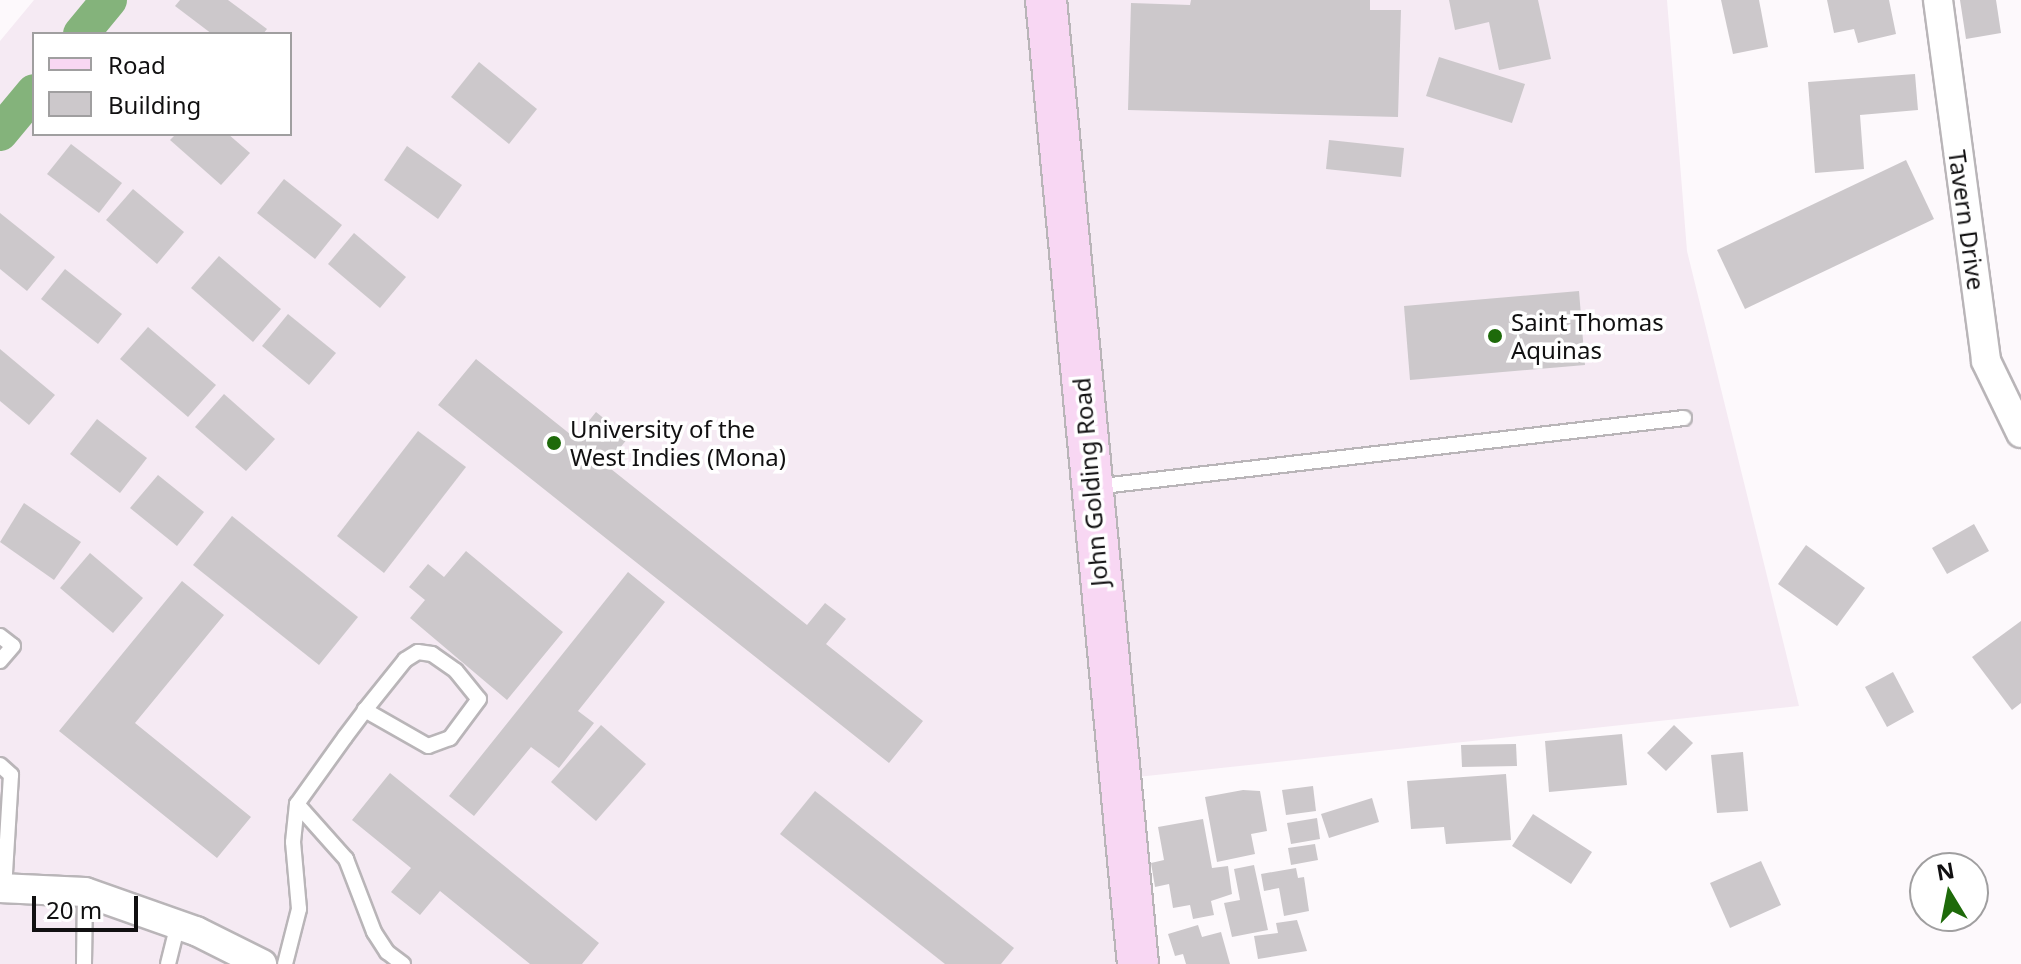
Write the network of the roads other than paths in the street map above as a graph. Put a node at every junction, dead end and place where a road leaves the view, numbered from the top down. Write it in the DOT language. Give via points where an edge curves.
graph roads {
  1 [pos="1046,0"];
  2 [pos="1938,0"];
  3 [pos="1684,418"];
  4 [pos="2021,433"];
  5 [pos="1090,488"];
  6 [pos="0,636"];
  7 [pos="0,661"];
  8 [pos="365,710"];
  9 [pos="0,765"];
  10 [pos="297,804"];
  11 [pos="2,888"];
  12 [pos="85,892"];
  13 [pos="178,924"];
  14 [pos="84,964"];
  15 [pos="168,964"];
  16 [pos="262,964"];
  17 [pos="285,964"];
  18 [pos="403,964"];
  19 [pos="1138,964"];
  1 -- 5 [label="street, John Golding Road"];
  2 -- 4 [label="street, Tavern Drive" via="1986,361"];
  3 -- 5 [label="lane"];
  5 -- 19 [label="street, John Golding Road"];
  6 -- 7 [label="lane" via="13,646"];
  8 -- 8 [label="lane" via="418,652 432,654 456,671 479,699 450,738 428,746"];
  8 -- 10 [label="lane"];
  9 -- 11 [label="lane" via="11,775"];
  10 -- 17 [label="lane" via="293,842 299,909"];
  10 -- 18 [label="lane" via="346,859 374,932"];
  11 -- 12 [label="street"];
  12 -- 13 [label="street"];
  12 -- 14 [label="lane"];
  13 -- 15 [label="lane"];
  13 -- 16 [label="street"];
}
